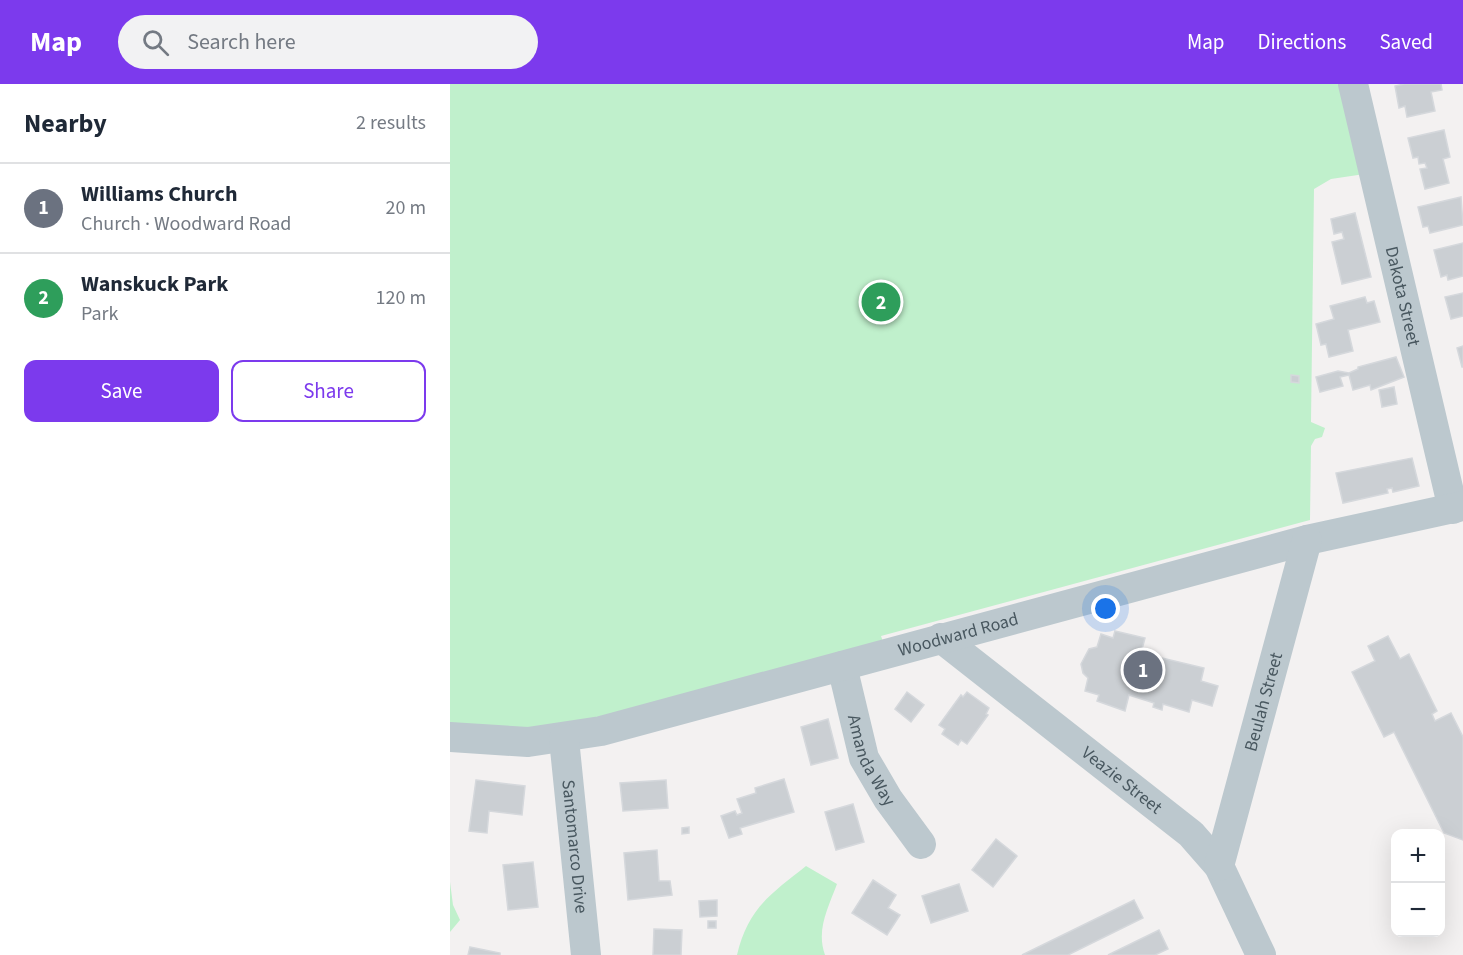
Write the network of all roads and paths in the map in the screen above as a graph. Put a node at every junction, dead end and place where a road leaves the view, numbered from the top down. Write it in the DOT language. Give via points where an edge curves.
graph roads {
  1 [pos="1353,84"];
  2 [pos="1458,507"];
  3 [pos="1307,540"];
  4 [pos="941,638"];
  5 [pos="842,666"];
  6 [pos="450,737"];
  7 [pos="564,739"];
  8 [pos="921,844"];
  9 [pos="1219,866"];
  10 [pos="586,955"];
  11 [pos="1261,955"];
  1 -- 2 [label="street, Dakota Street"];
  2 -- 3 [label="street, Woodward Road"];
  3 -- 4 [label="street, Woodward Road"];
  3 -- 9 [label="street, Beulah Street"];
  4 -- 5 [label="street, Woodward Road"];
  4 -- 9 [label="street, Veazie Street" via="1166,813"];
  5 -- 7 [label="street, Woodward Road"];
  5 -- 8 [label="street, Amanda Way" via="864,758"];
  6 -- 7 [label="street, Woodward Road" via="528,742"];
  7 -- 10 [label="street, Santomarco Drive"];
  9 -- 11 [label="street, Veazie Street"];
}
